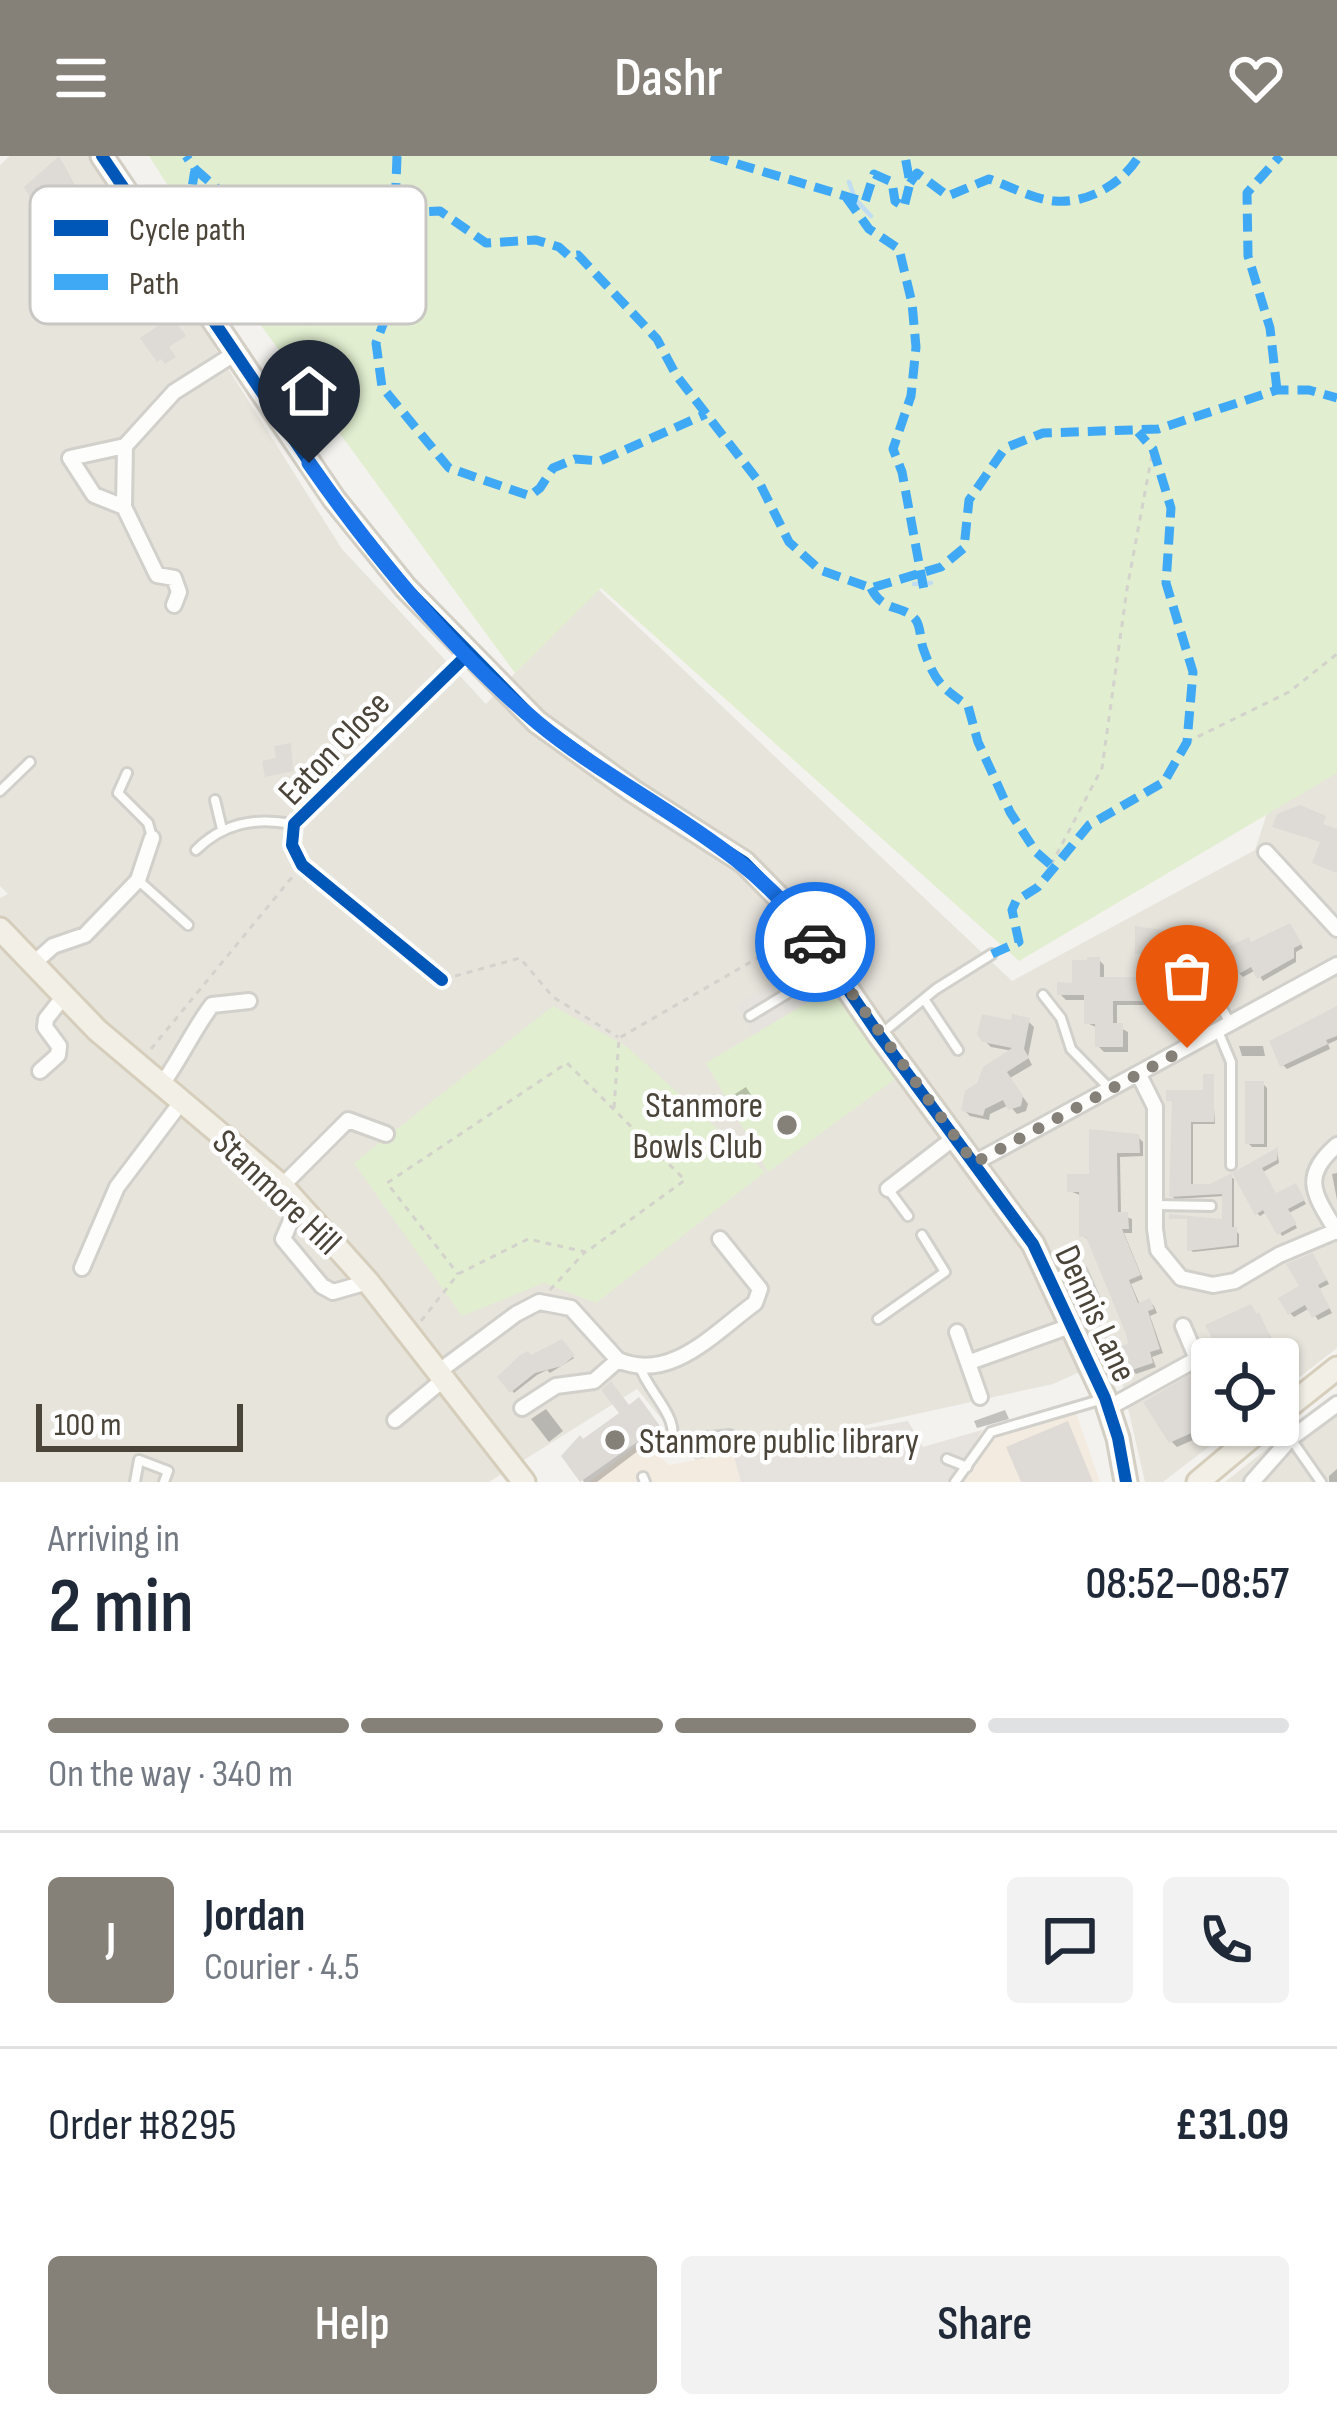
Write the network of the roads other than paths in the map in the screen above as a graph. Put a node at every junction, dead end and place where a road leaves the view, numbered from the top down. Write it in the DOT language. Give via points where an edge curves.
graph roads {
  1 [pos="102,156"];
  2 [pos="122,186"];
  3 [pos="214,324"];
  4 [pos="234,354"];
  5 [pos="125,446"];
  6 [pos="124,507"];
  7 [pos="175,605"];
  8 [pos="468,654"];
  9 [pos="30,762"];
  10 [pos="127,773"];
  11 [pos="0,790"];
  12 [pos="215,800"];
  13 [pos="294,824"];
  14 [pos="223,829"];
  15 [pos="152,838"];
  16 [pos="196,850"];
  17 [pos="1266,852"];
  18 [pos="138,880"];
  19 [pos="188,925"];
  20 [pos="0,929"];
  21 [pos="1337,929"];
  22 [pos="1185,941"];
  23 [pos="992,954"];
  24 [pos="825,956"];
  25 [pos="33,964"];
  26 [pos="1337,965"];
  27 [pos="442,980"];
  28 [pos="1043,994"];
  29 [pos="64,996"];
  30 [pos="924,999"];
  31 [pos="249,1001"];
  32 [pos="750,1016"];
  33 [pos="1224,1028"];
  34 [pos="879,1035"];
  35 [pos="958,1050"];
  36 [pos="40,1071"];
  37 [pos="1138,1075"];
  38 [pos="162,1084"];
  39 [pos="1109,1089"];
  40 [pos="182,1101"];
  41 [pos="386,1134"];
  42 [pos="954,1138"];
  43 [pos="1337,1145"];
  44 [pos="974,1163"];
  45 [pos="1231,1165"];
  46 [pos="282,1186"];
  47 [pos="888,1189"];
  48 [pos="1155,1205"];
  49 [pos="1211,1206"];
  50 [pos="305,1210"];
  51 [pos="908,1216"];
  52 [pos="1336,1231"];
  53 [pos="922,1235"];
  54 [pos="720,1238"];
  55 [pos="82,1268"];
  56 [pos="1050,1279"];
  57 [pos="368,1282"];
  58 [pos="1096,1304"];
  59 [pos="878,1319"];
  60 [pos="1073,1325"];
  61 [pos="1183,1326"];
  62 [pos="957,1332"];
  63 [pos="619,1360"];
  64 [pos="970,1362"];
  65 [pos="639,1366"];
  66 [pos="1337,1368"];
  67 [pos="441,1376"];
  68 [pos="980,1397"];
  69 [pos="1300,1397"];
  70 [pos="1106,1403"];
  71 [pos="1337,1404"];
  72 [pos="522,1408"];
  73 [pos="1318,1418"];
  74 [pos="395,1420"];
  75 [pos="1299,1432"];
  76 [pos="730,1435"];
  77 [pos="1241,1446"];
  78 [pos="1284,1446"];
  79 [pos="1295,1446"];
  80 [pos="947,1459"];
  81 [pos="968,1467"];
  82 [pos="514,1478"];
  83 [pos="135,1482"];
  84 [pos="164,1482"];
  85 [pos="955,1482"];
  86 [pos="1126,1482"];
  87 [pos="1198,1482"];
  88 [pos="1252,1482"];
  89 [pos="1322,1482"];
  1 -- 2 [label="street, Dennis Lane"];
  3 -- 4 [label="street, Dennis Lane"];
  4 -- 5 [label="street" via="174,392"];
  4 -- 8 [label="street, Dennis Lane" via="334,499"];
  5 -- 6 [label="street"];
  5 -- 6 [label="street" via="70,458 94,495"];
  6 -- 7 [label="street" via="157,574 174,578"];
  8 -- 13 [label="street, Eaton Close"];
  8 -- 24 [label="street, Dennis Lane" via="537,722 744,862"];
  9 -- 11 [label="lane"];
  10 -- 15 [label="lane" via="118,793"];
  12 -- 14 [label="lane"];
  13 -- 14 [label="lane"];
  13 -- 27 [label="street, Eaton Close" via="302,865"];
  14 -- 16 [label="lane"];
  15 -- 18 [label="street"];
  17 -- 21 [label="street"];
  18 -- 19 [label="lane"];
  18 -- 25 [label="street" via="85,935"];
  20 -- 25 [label="main road, Stanmore Hill"];
  22 -- 33 [label="lane"];
  23 -- 30 [label="lane"];
  24 -- 32 [label="lane" via="798,974 796,988"];
  24 -- 34 [label="street, Dennis Lane"];
  25 -- 29 [label="main road, Stanmore Hill"];
  26 -- 33 [label="street"];
  28 -- 39 [label="lane" via="1071,1049"];
  29 -- 36 [label="street" via="45,1027 58,1055"];
  29 -- 38 [label="main road, Stanmore Hill"];
  30 -- 34 [label="lane"];
  30 -- 35 [label="lane"];
  31 -- 38 [label="street" via="212,1006"];
  33 -- 37 [label="street"];
  33 -- 45 [label="lane"];
  34 -- 42 [label="street, Dennis Lane"];
  37 -- 39 [label="street"];
  37 -- 48 [label="street" via="1155,1107"];
  38 -- 40 [label="main road, Stanmore Hill"];
  39 -- 44 [label="street"];
  40 -- 46 [label="main road, Stanmore Hill"];
  40 -- 55 [label="street" via="116,1187"];
  41 -- 46 [label="street" via="348,1120"];
  42 -- 44 [label="street, Dennis Lane"];
  42 -- 47 [label="street"];
  43 -- 52 [label="street" via="1313,1172"];
  44 -- 56 [label="street, Dennis Lane"];
  46 -- 50 [label="main road, Stanmore Hill"];
  47 -- 51 [label="lane"];
  48 -- 49 [label="lane"];
  48 -- 52 [label="street" via="1158,1250 1180,1278 1213,1285"];
  50 -- 57 [label="main road, Stanmore Hill"];
  50 -- 57 [label="street" via="292,1216 283,1239 322,1286 333,1292"];
  53 -- 59 [label="lane" via="945,1272"];
  54 -- 65 [label="street" via="760,1289 755,1303 674,1362"];
  56 -- 58 [label="lane" via="1082,1272"];
  56 -- 60 [label="street, Dennis Lane"];
  57 -- 67 [label="main road, Stanmore Hill"];
  60 -- 64 [label="street"];
  60 -- 70 [label="street, Dennis Lane"];
  61 -- 70 [label="street" via="1197,1359"];
  62 -- 64 [label="street"];
  63 -- 65 [label="street"];
  63 -- 67 [label="street" via="571,1308 539,1302"];
  63 -- 72 [label="street" via="594,1381 556,1386"];
  64 -- 68 [label="street"];
  65 -- 76 [label="lane" via="673,1423 671,1444"];
  66 -- 69 [label="main road"];
  67 -- 74 [label="street"];
  67 -- 82 [label="main road, Stanmore Hill"];
  69 -- 73 [label="street"];
  70 -- 81 [label="lane" via="991,1432"];
  70 -- 86 [label="street, Dennis Lane"];
  71 -- 73 [label="street"];
  73 -- 75 [label="street"];
  77 -- 87 [label="main road"];
  78 -- 88 [label="street"];
  79 -- 89 [label="lane"];
  80 -- 81 [label="lane"];
  81 -- 85 [label="lane"];
  83 -- 84 [label="lane" via="139,1460 168,1471"];
}
